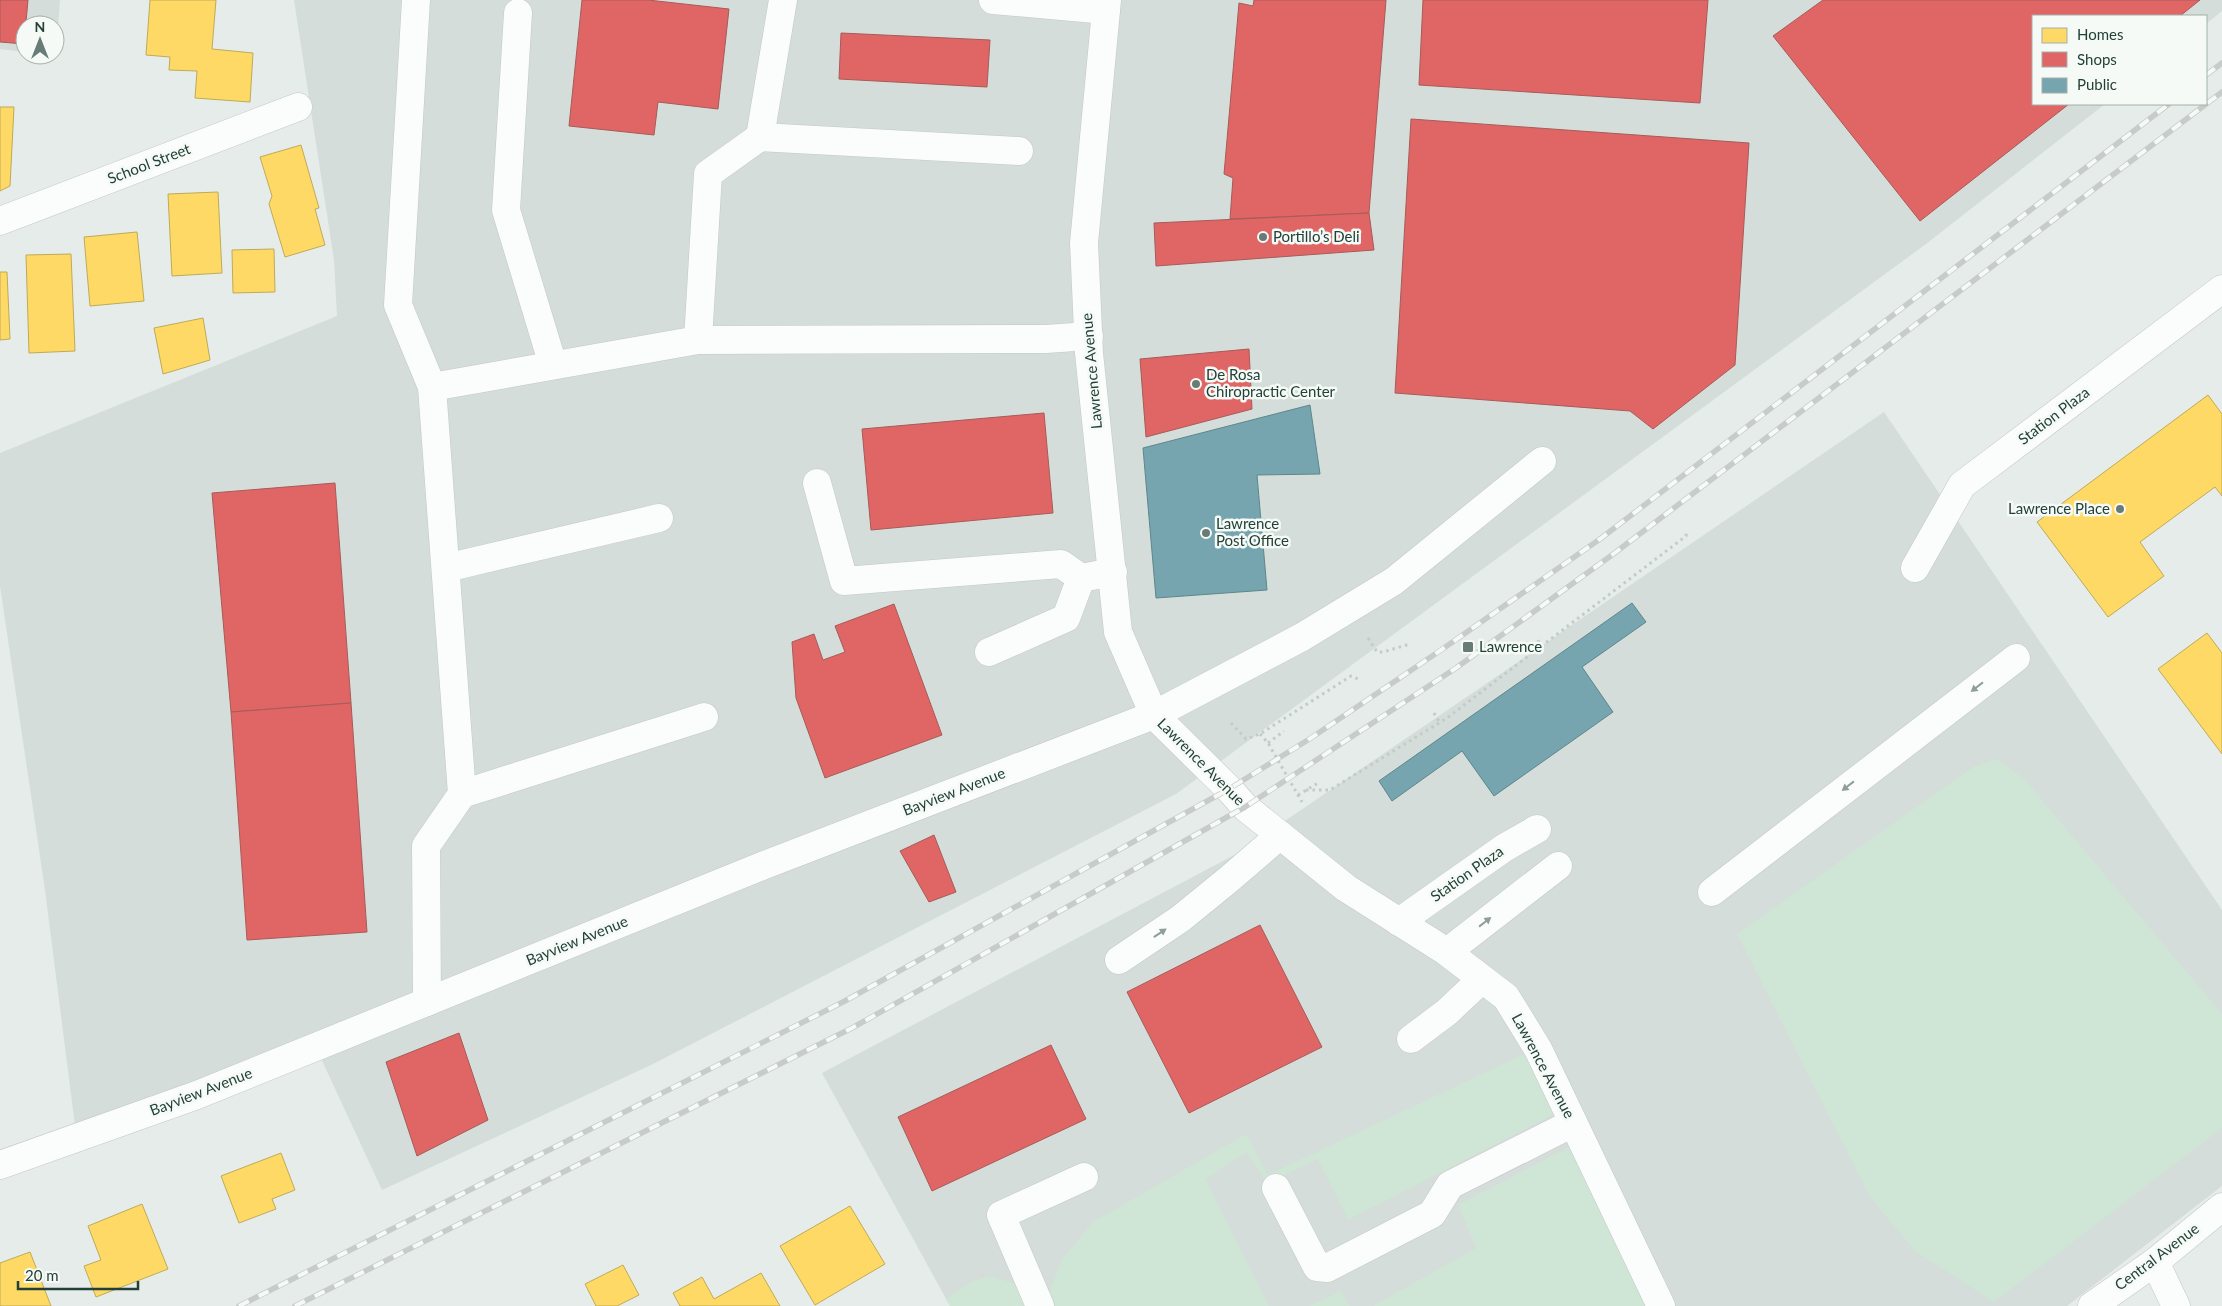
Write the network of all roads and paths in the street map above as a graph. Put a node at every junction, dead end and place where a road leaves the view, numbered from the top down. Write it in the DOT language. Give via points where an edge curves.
graph roads {
  1 [pos="416,0"];
  2 [pos="783,0"];
  3 [pos="993,0"];
  4 [pos="1106,5"];
  5 [pos="518,12"];
  6 [pos="298,107"];
  7 [pos="760,137"];
  8 [pos="1019,151"];
  9 [pos="0,221"];
  10 [pos="2222,288"];
  11 [pos="1088,336"];
  12 [pos="698,340"];
  13 [pos="552,365"];
  14 [pos="432,387"];
  15 [pos="1542,461"];
  16 [pos="817,483"];
  17 [pos="659,518"];
  18 [pos="1687,530"];
  19 [pos="446,568"];
  20 [pos="1915,568"];
  21 [pos="1113,572"];
  22 [pos="1081,578"];
  23 [pos="1538,640"];
  24 [pos="1410,644"];
  25 [pos="1541,647"];
  26 [pos="989,652"];
  27 [pos="1383,652"];
  28 [pos="2016,658"];
  29 [pos="1358,679"];
  30 [pos="1434,712"];
  31 [pos="1154,715"];
  32 [pos="704,716"];
  33 [pos="1231,723"];
  34 [pos="1440,723"];
  35 [pos="1284,731"];
  36 [pos="1260,734"];
  37 [pos="1268,743"];
  38 [pos="1318,783"];
  39 [pos="1306,790"];
  40 [pos="462,794"];
  41 [pos="1298,795"];
  42 [pos="1302,802"];
  43 [pos="1537,829"];
  44 [pos="1280,835"];
  45 [pos="1558,866"];
  46 [pos="1712,892"];
  47 [pos="1399,922"];
  48 [pos="1447,952"];
  49 [pos="1119,960"];
  50 [pos="1482,979"];
  51 [pos="427,1002"];
  52 [pos="1411,1039"];
  53 [pos="1573,1123"];
  54 [pos="0,1165"];
  55 [pos="1084,1178"];
  56 [pos="1276,1188"];
  57 [pos="2222,1207"];
  58 [pos="2155,1262"];
  59 [pos="1040,1306"];
  60 [pos="1661,1306"];
  61 [pos="2092,1306"];
  62 [pos="2176,1306"];
  1 -- 14 [label="street" via="398,305"];
  2 -- 7 [label="street"];
  3 -- 4 [label="street"];
  4 -- 11 [label="street, Lawrence Avenue" via="1084,243"];
  5 -- 13 [label="street" via="506,210"];
  6 -- 9 [label="street, School Street"];
  7 -- 8 [label="street"];
  7 -- 12 [label="street" via="708,174"];
  10 -- 20 [label="street, Station Plaza" via="1962,486"];
  11 -- 12 [label="street" via="1046,339"];
  11 -- 21 [label="street, Lawrence Avenue"];
  12 -- 13 [label="street"];
  13 -- 14 [label="street"];
  14 -- 19 [label="street"];
  15 -- 31 [label="street, Bayview Avenue" via="1394,581 1302,637"];
  16 -- 22 [label="street" via="844,581 1061,564"];
  17 -- 19 [label="street"];
  18 -- 25 [label="path" via="1686,536"];
  19 -- 40 [label="street"];
  21 -- 22 [label="street"];
  21 -- 31 [label="street, Lawrence Avenue" via="1118,632"];
  22 -- 26 [label="street" via="1066,618"];
  23 -- 25 [label="path"];
  24 -- 27 [label="path"];
  25 -- 34 [label="path"];
  28 -- 46 [label="street, one-way"];
  29 -- 36 [label="path" via="1351,676"];
  30 -- 34 [label="path"];
  31 -- 44 [label="street, Lawrence Avenue" via="1245,807"];
  31 -- 51 [label="street, Bayview Avenue" via="767,864"];
  32 -- 40 [label="street"];
  33 -- 36 [label="path" via="1246,739"];
  34 -- 39 [label="path" via="1330,790"];
  35 -- 37 [label="path"];
  36 -- 37 [label="path"];
  37 -- 41 [label="path"];
  38 -- 39 [label="path"];
  39 -- 41 [label="path"];
  40 -- 51 [label="street" via="426,846"];
  41 -- 42 [label="path"];
  43 -- 47 [label="street, Station Plaza" via="1504,848"];
  44 -- 47 [label="street, Lawrence Avenue" via="1346,888"];
  49 -- 44 [label="street, one-way" via="1180,919"];
  48 -- 45 [label="street, one-way"];
  47 -- 48 [label="street, Lawrence Avenue"];
  48 -- 50 [label="street, Lawrence Avenue"];
  50 -- 52 [label="street" via="1447,1012"];
  50 -- 53 [label="street, Lawrence Avenue" via="1506,997 1538,1049"];
  51 -- 54 [label="street, Bayview Avenue" via="197,1095"];
  53 -- 56 [label="street" via="1450,1186 1432,1214 1327,1268 1317,1267"];
  53 -- 60 [label="street, Lawrence Avenue"];
  55 -- 59 [label="street" via="1001,1215"];
  57 -- 58 [label="street, Central Avenue"];
  58 -- 61 [label="street, Central Avenue"];
  58 -- 62 [label="street"];
}
